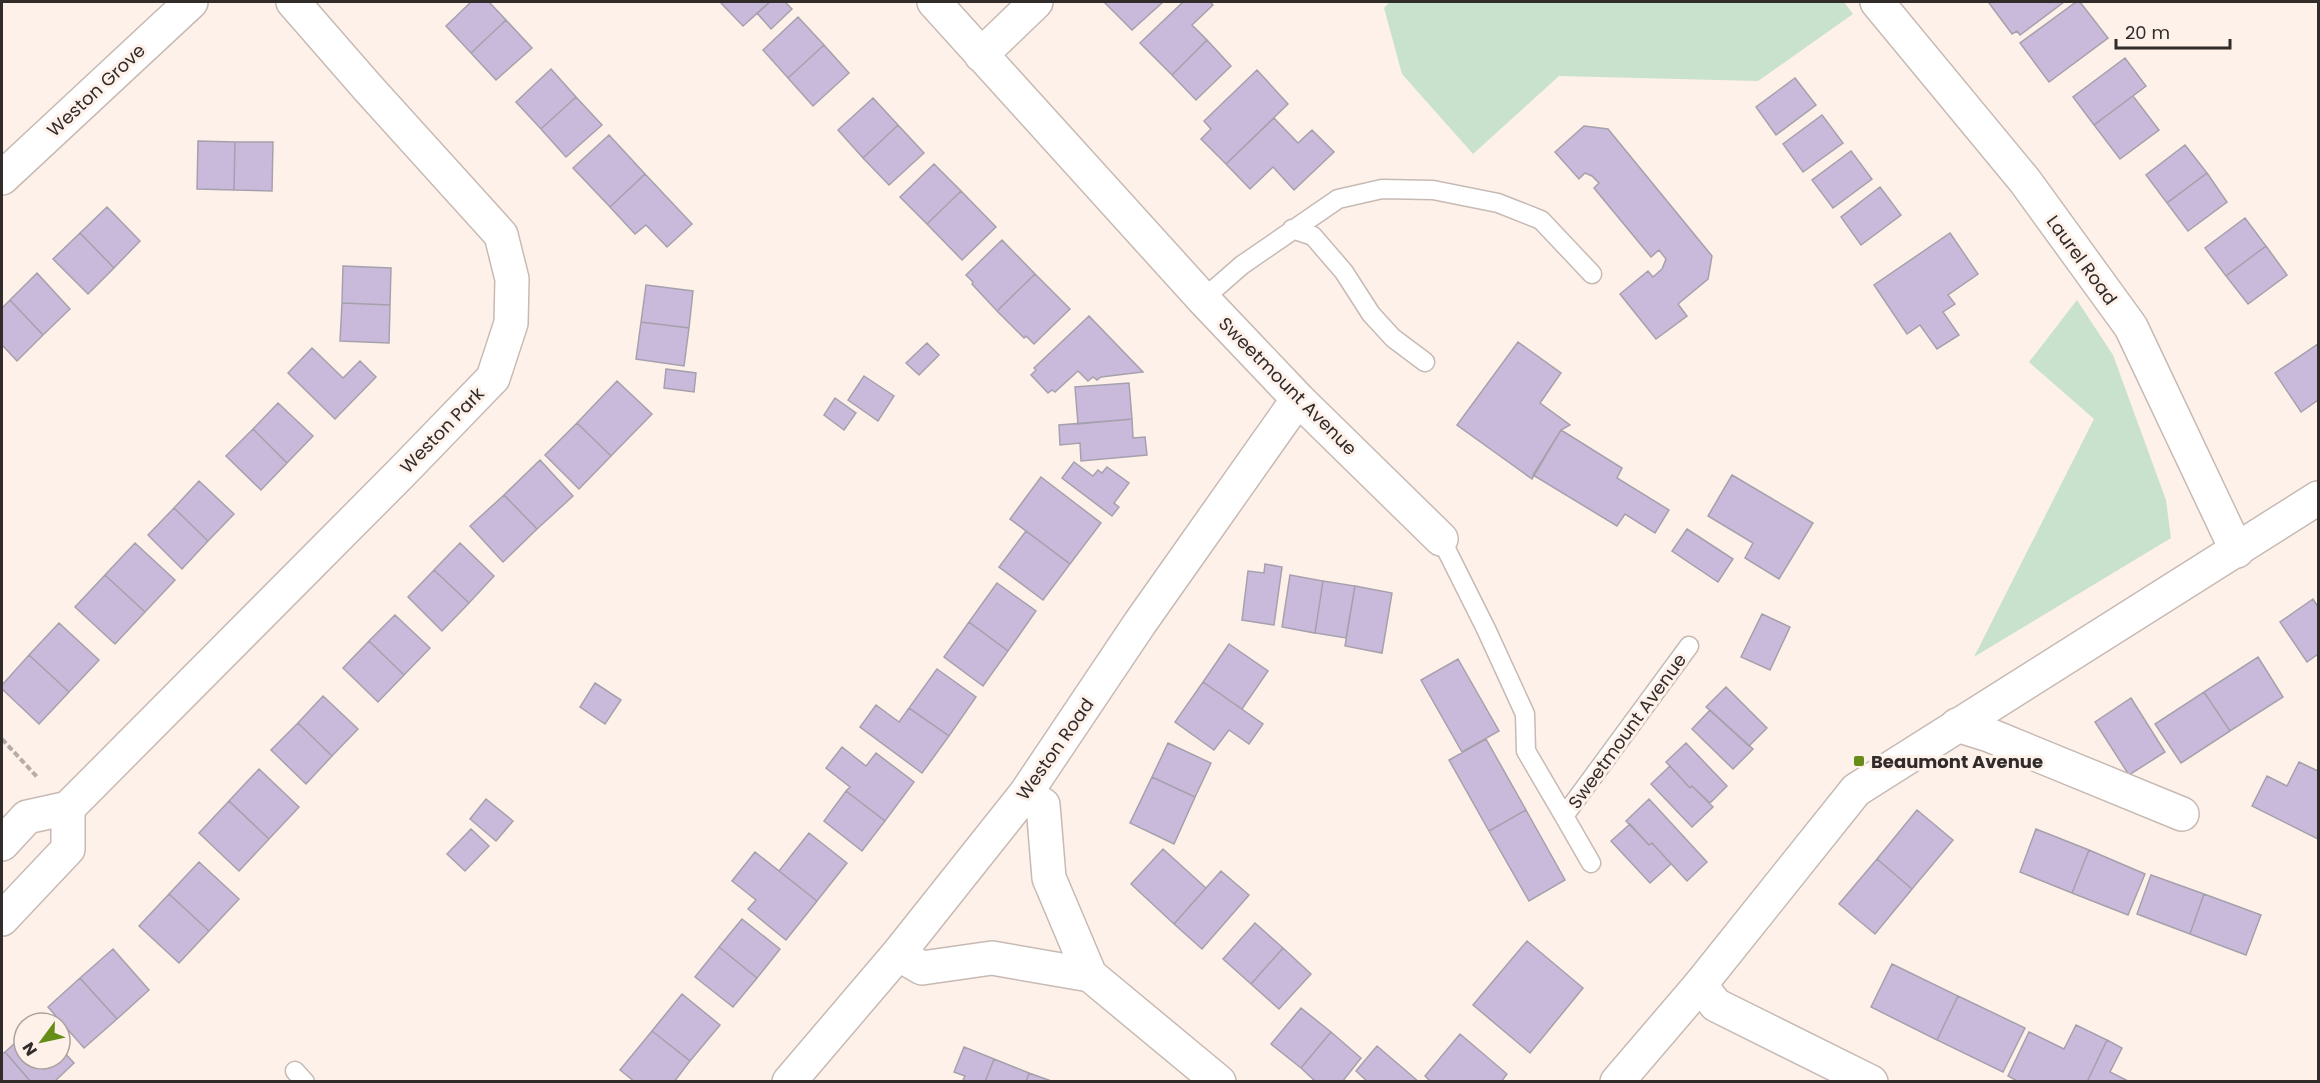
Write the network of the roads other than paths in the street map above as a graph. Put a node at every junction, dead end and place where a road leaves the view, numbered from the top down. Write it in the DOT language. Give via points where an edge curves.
graph roads {
  1 [pos="191,2"];
  2 [pos="293,2"];
  3 [pos="934,2"];
  4 [pos="1036,2"];
  5 [pos="1877,2"];
  6 [pos="981,55"];
  7 [pos="2,178"];
  8 [pos="1292,229"];
  9 [pos="1592,274"];
  10 [pos="1203,299"];
  11 [pos="1425,362"];
  12 [pos="1298,399"];
  13 [pos="2319,498"];
  14 [pos="1441,539"];
  15 [pos="2237,551"];
  16 [pos="1689,646"];
  17 [pos="1957,724"];
  18 [pos="1026,793"];
  19 [pos="68,808"];
  20 [pos="2182,814"];
  21 [pos="1564,816"];
  22 [pos="2,844"];
  23 [pos="1591,863"];
  24 [pos="2,919"];
  25 [pos="898,954"];
  26 [pos="1090,975"];
  27 [pos="1700,985"];
  28 [pos="789,1082"];
  29 [pos="1218,1082"];
  30 [pos="1617,1082"];
  31 [pos="1871,1082"];
  1 -- 7 [label="street, Weston Grove"];
  2 -- 19 [label="street, Weston Park" via="501,235 512,279 511,323 492,378"];
  3 -- 6 [label="street, Sweetmount Avenue"];
  4 -- 6 [label="street"];
  5 -- 15 [label="street, Laurel Road" via="2025,181 2131,327"];
  6 -- 10 [label="street, Sweetmount Avenue"];
  8 -- 9 [label="lane" via="1338,199 1382,189 1433,190 1498,203 1541,220"];
  8 -- 10 [label="lane"];
  8 -- 11 [label="lane" via="1313,236 1344,272 1371,314 1393,338"];
  10 -- 12 [label="street, Sweetmount Avenue"];
  12 -- 14 [label="street, Sweetmount Avenue"];
  12 -- 18 [label="street, Weston Road"];
  13 -- 15 [label="street"];
  14 -- 21 [label="lane, Sweetmount Avenue" via="1525,714 1526,751"];
  15 -- 17 [label="street"];
  16 -- 21 [label="lane, Sweetmount Avenue"];
  17 -- 20 [label="street"];
  17 -- 27 [label="street" via="1856,790"];
  18 -- 25 [label="street, Weston Road"];
  18 -- 26 [label="street" via="1043,805 1049,878"];
  19 -- 22 [label="street" via="27,817"];
  19 -- 24 [label="street" via="68,849"];
  21 -- 23 [label="lane, Sweetmount Avenue"];
  25 -- 26 [label="street" via="922,968 992,958"];
  25 -- 28 [label="street, Weston Road"];
  26 -- 29 [label="street"];
  27 -- 30 [label="street"];
  27 -- 31 [label="street" via="1716,1005"];
}
